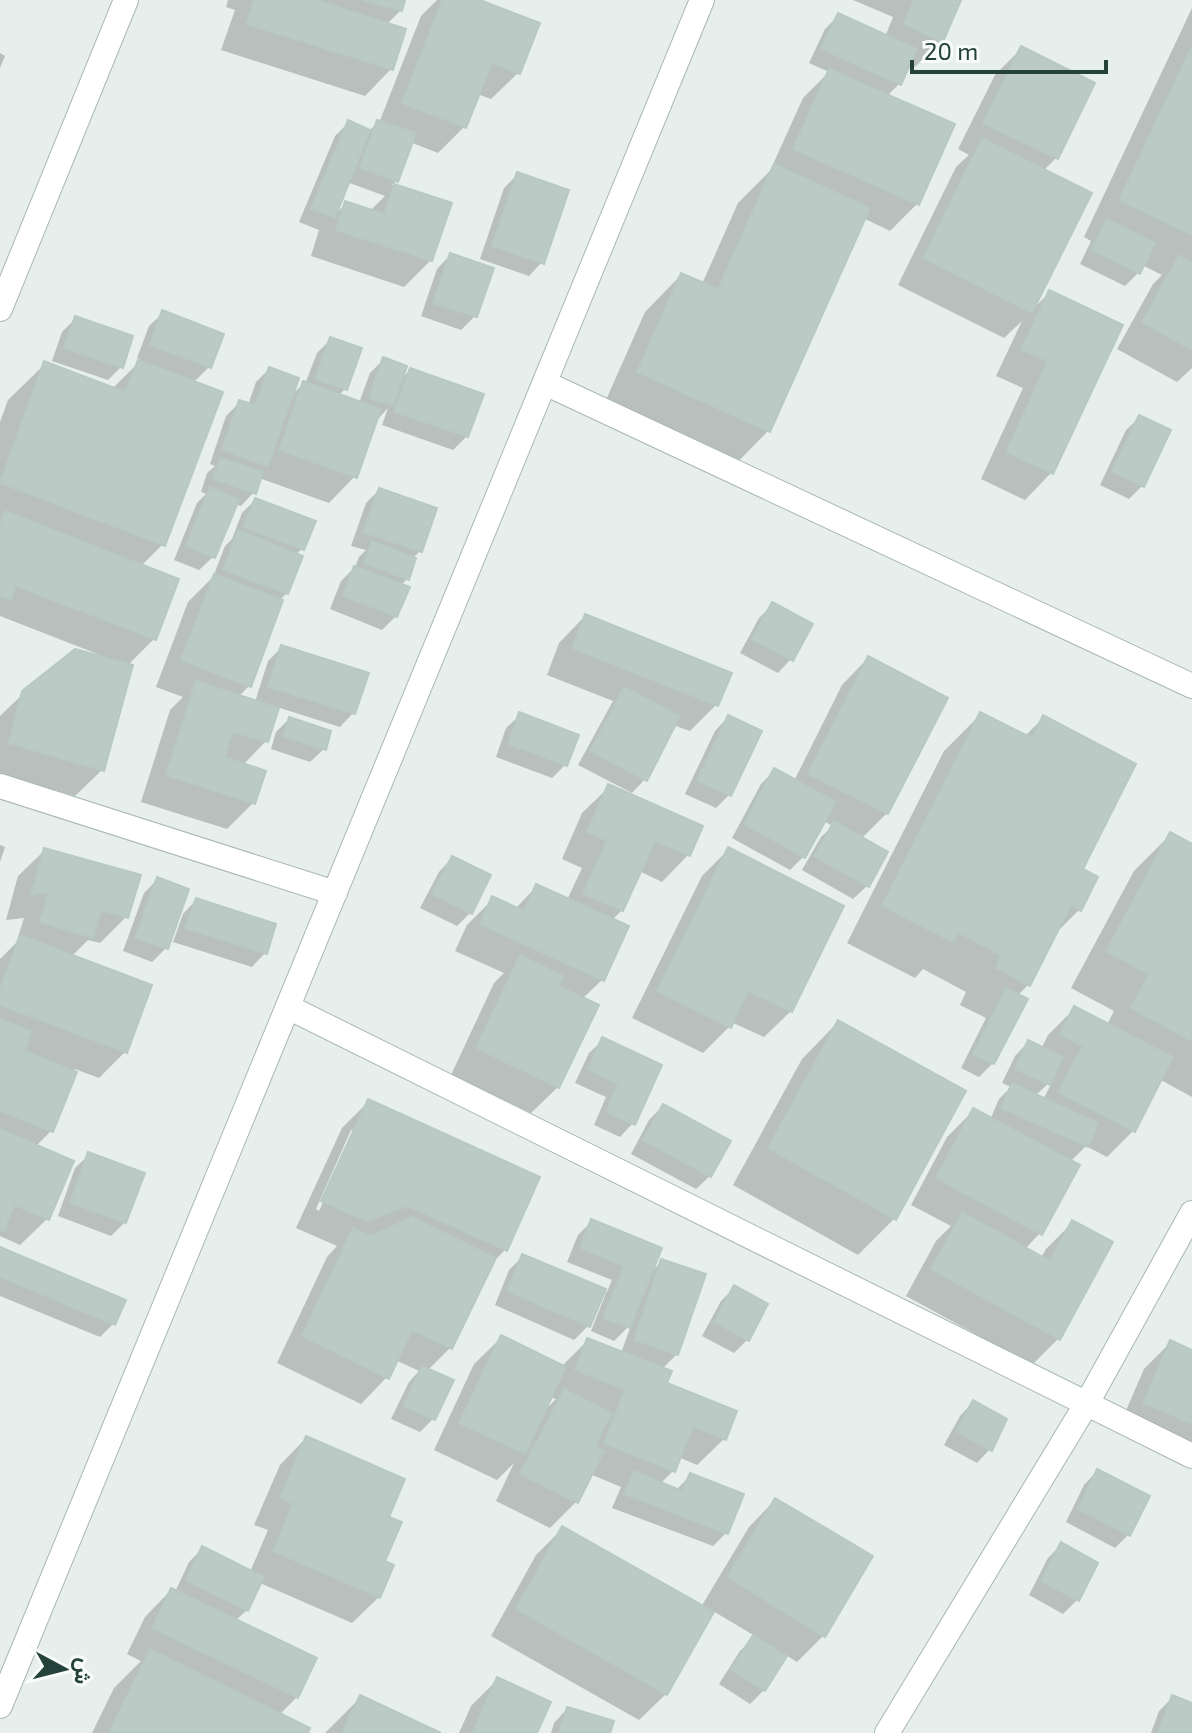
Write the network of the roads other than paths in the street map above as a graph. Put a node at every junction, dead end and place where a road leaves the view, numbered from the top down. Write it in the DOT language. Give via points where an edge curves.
graph roads {
  1 [pos="126,0"];
  2 [pos="702,0"];
  3 [pos="0,309"];
  4 [pos="545,383"];
  5 [pos="1192,686"];
  6 [pos="0,786"];
  7 [pos="335,893"];
  8 [pos="288,1007"];
  9 [pos="1192,1213"];
  10 [pos="1087,1403"];
  11 [pos="1192,1456"];
  12 [pos="0,1706"];
  13 [pos="887,1733"];
  1 -- 3 [label="street"];
  2 -- 4 [label="street"];
  4 -- 5 [label="street"];
  4 -- 7 [label="street"];
  6 -- 7 [label="street"];
  7 -- 8 [label="street"];
  8 -- 10 [label="street"];
  8 -- 12 [label="street"];
  9 -- 10 [label="street"];
  10 -- 11 [label="street"];
  10 -- 13 [label="street"];
}
